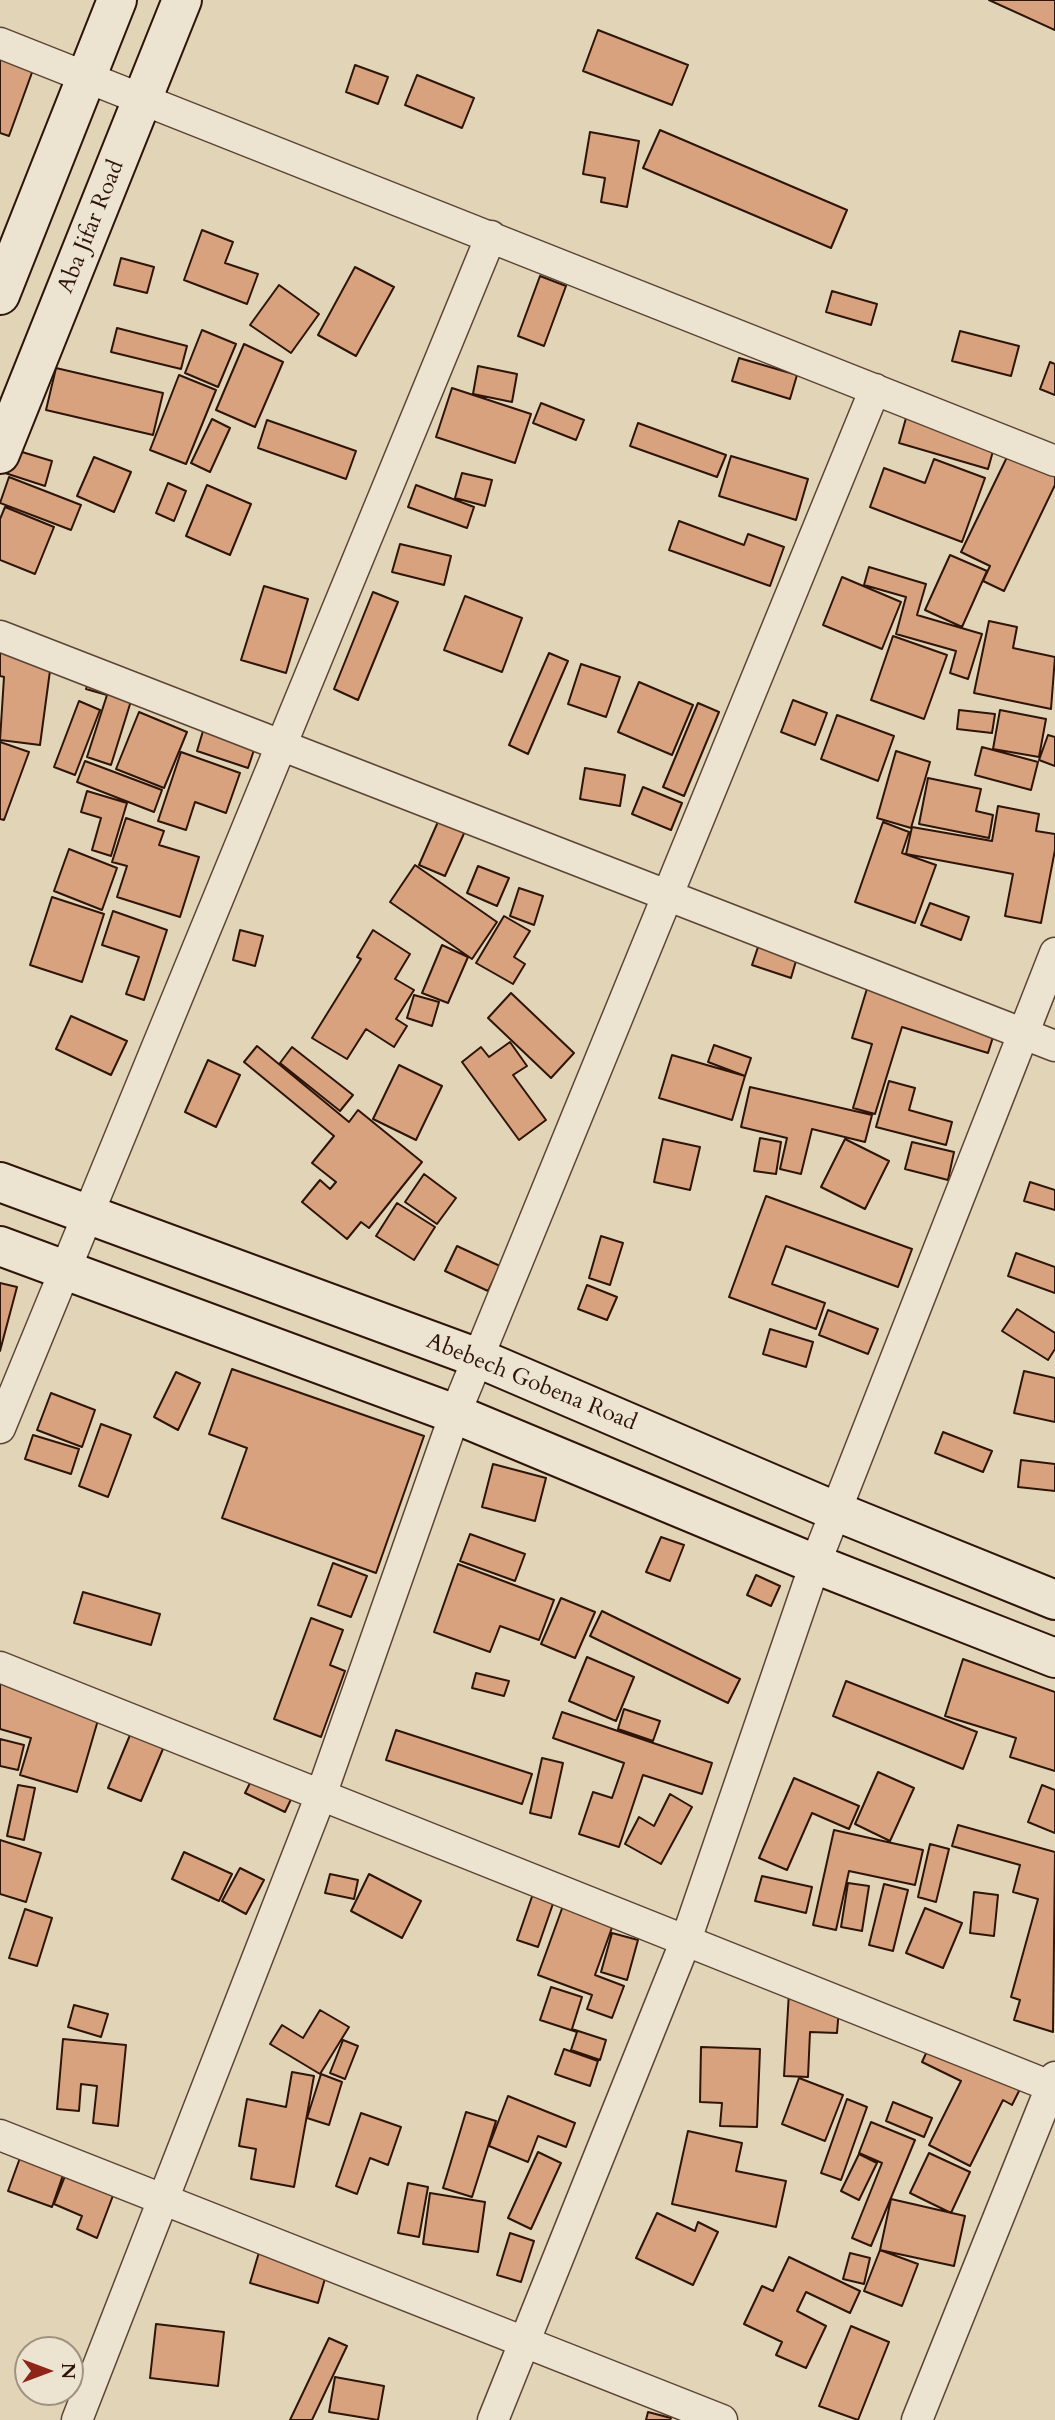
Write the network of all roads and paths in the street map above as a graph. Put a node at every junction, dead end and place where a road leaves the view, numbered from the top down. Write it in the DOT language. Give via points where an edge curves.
graph roads {
  1 [pos="117,0"];
  2 [pos="182,0"];
  3 [pos="0,43"];
  4 [pos="87,79"];
  5 [pos="144,98"];
  6 [pos="491,236"];
  7 [pos="0,295"];
  8 [pos="875,389"];
  9 [pos="0,454"];
  10 [pos="1055,461"];
  11 [pos="0,636"];
  12 [pos="280,745"];
  13 [pos="667,895"];
  14 [pos="1055,953"];
  15 [pos="1023,1034"];
  16 [pos="1055,1046"];
  17 [pos="0,1182"];
  18 [pos="86,1214"];
  19 [pos="0,1246"];
  20 [pos="62,1270"];
  21 [pos="478,1359"];
  22 [pos="455,1414"];
  23 [pos="0,1428"];
  24 [pos="835,1511"];
  25 [pos="815,1564"];
  26 [pos="1055,1600"];
  27 [pos="1055,1658"];
  28 [pos="0,1667"];
  29 [pos="321,1795"];
  30 [pos="686,1940"];
  31 [pos="1054,2084"];
  32 [pos="0,2135"];
  33 [pos="163,2199"];
  34 [pos="525,2342"];
  35 [pos="77,2420"];
  36 [pos="494,2420"];
  37 [pos="722,2420"];
  38 [pos="917,2420"];
  1 -- 4 [label="street"];
  2 -- 5 [label="street, Aba Jifar Road"];
  3 -- 4 [label="street"];
  4 -- 5 [label="street"];
  4 -- 7 [label="street"];
  5 -- 6 [label="street"];
  5 -- 9 [label="street, Aba Jifar Road"];
  6 -- 8 [label="street"];
  6 -- 12 [label="street"];
  8 -- 10 [label="street"];
  8 -- 13 [label="street"];
  11 -- 12 [label="street"];
  12 -- 13 [label="street"];
  12 -- 18 [label="street"];
  13 -- 15 [label="street"];
  13 -- 21 [label="street"];
  14 -- 15 [label="street"];
  15 -- 16 [label="street"];
  15 -- 24 [label="street"];
  17 -- 18 [label="street, Abebech Gobena Road"];
  18 -- 20 [label="street"];
  18 -- 21 [label="street, Abebech Gobena Road"];
  19 -- 20 [label="street"];
  20 -- 22 [label="street"];
  20 -- 23 [label="street"];
  21 -- 22 [label="street"];
  21 -- 24 [label="street, Abebech Gobena Road"];
  22 -- 25 [label="street"];
  22 -- 29 [label="street"];
  24 -- 25 [label="street"];
  24 -- 26 [label="street, Abebech Gobena Road"];
  25 -- 27 [label="street"];
  25 -- 30 [label="street"];
  28 -- 29 [label="street"];
  29 -- 30 [label="street"];
  29 -- 33 [label="street"];
  30 -- 31 [label="street"];
  30 -- 34 [label="street"];
  31 -- 38 [label="street"];
  32 -- 33 [label="street"];
  33 -- 34 [label="street"];
  33 -- 35 [label="street"];
  34 -- 36 [label="street"];
  34 -- 37 [label="street"];
}
